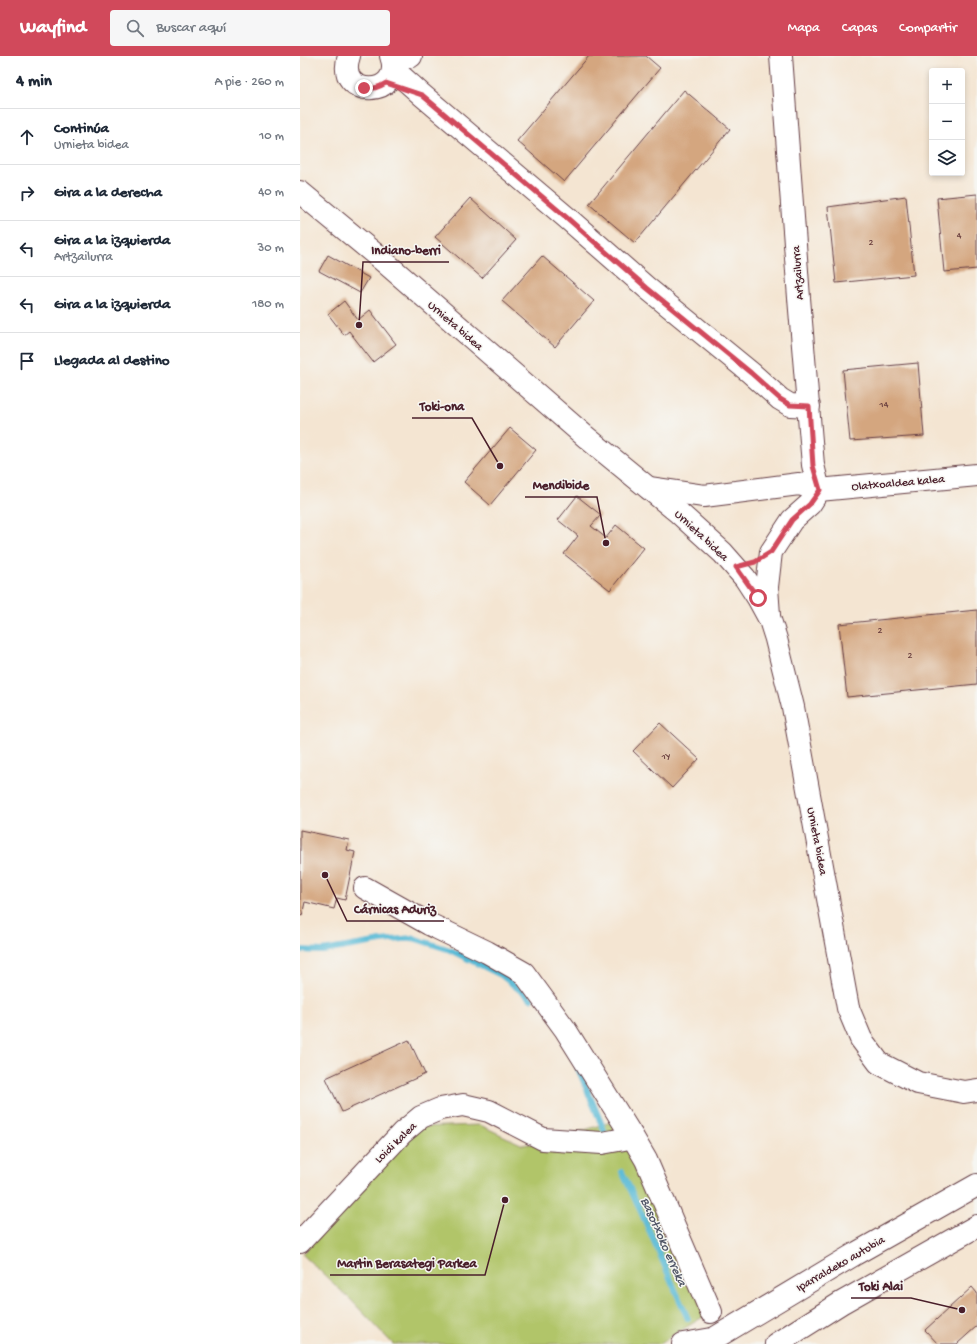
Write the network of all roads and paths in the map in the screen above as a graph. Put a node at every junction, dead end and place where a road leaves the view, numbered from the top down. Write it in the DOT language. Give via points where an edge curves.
graph roads {
  1 [pos="349,56"];
  2 [pos="781,56"];
  3 [pos="395,65"];
  4 [pos="300,192"];
  5 [pos="809,406"];
  6 [pos="977,474"];
  7 [pos="649,488"];
  8 [pos="820,490"];
  9 [pos="704,496"];
  10 [pos="692,525"];
  11 [pos="771,552"];
  12 [pos="736,567"];
  13 [pos="770,620"];
  14 [pos="365,888"];
  15 [pos="977,1090"];
  16 [pos="632,1136"];
  17 [pos="977,1185"];
  18 [pos="977,1226"];
  19 [pos="300,1242"];
  20 [pos="712,1312"];
  21 [pos="709,1342"];
  22 [pos="682,1344"];
  23 [pos="776,1344"];
  1 -- 3 [label="main road" via="347,72 356,85 364,88 379,87"];
  2 -- 5 [label="main road, Artzailurra"];
  3 -- 5 [label="main road" via="422,95 780,399 790,405"];
  4 -- 7 [label="main road, Urnieta bidea"];
  5 -- 8 [label="main road, Artzailurra" via="813,466"];
  6 -- 8 [label="main road, Olatxoaldea kalea"];
  7 -- 9 [label="main road"];
  7 -- 10 [label="main road, Urnieta bidea"];
  8 -- 9 [label="main road" via="799,484"];
  8 -- 11 [label="main road" via="810,504 792,520"];
  9 -- 10 [label="main road"];
  10 -- 12 [label="main road, Urnieta bidea"];
  11 -- 12 [label="main road" via="755,562"];
  11 -- 13 [label="main road" via="767,587"];
  12 -- 13 [label="main road, Urnieta bidea"];
  13 -- 15 [label="main road, Urnieta bidea" via="793,707 848,1008 861,1039 879,1063 918,1083 964,1092"];
  14 -- 16 [label="main road" via="524,973 565,1029"];
  16 -- 19 [label="main road, Loidi kalea" via="602,1143 543,1139 489,1112 463,1106 440,1109 421,1117 402,1133"];
  16 -- 20 [label="main road" via="646,1160"];
  17 -- 21 [label="main road, Iparraldeko autobia"];
  18 -- 23 [label="main road" via="841,1303"];
  21 -- 22 [label="main road"];
}
